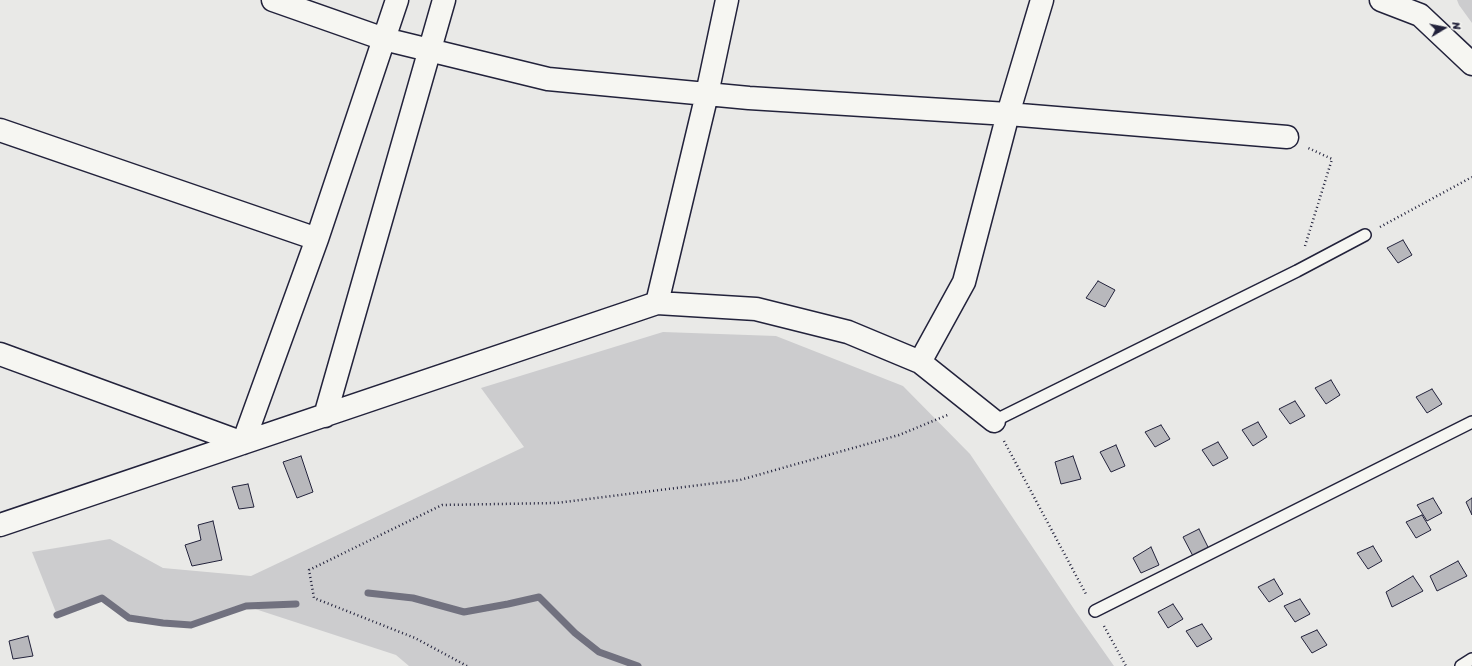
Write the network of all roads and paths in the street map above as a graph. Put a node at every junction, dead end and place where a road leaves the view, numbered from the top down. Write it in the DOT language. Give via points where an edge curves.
graph roads {
  1 [pos="273,0"];
  2 [pos="397,0"];
  3 [pos="444,0"];
  4 [pos="727,0"];
  5 [pos="1042,0"];
  6 [pos="1381,0"];
  7 [pos="1416,8"];
  8 [pos="384,39"];
  9 [pos="430,51"];
  10 [pos="1472,64"];
  11 [pos="707,94"];
  12 [pos="1008,114"];
  13 [pos="0,130"];
  14 [pos="1287,137"];
  15 [pos="1472,178"];
  16 [pos="1365,235"];
  17 [pos="317,239"];
  18 [pos="1297,271"];
  19 [pos="657,304"];
  20 [pos="0,354"];
  21 [pos="920,362"];
  22 [pos="974,405"];
  23 [pos="325,416"];
  24 [pos="994,422"];
  25 [pos="1472,422"];
  26 [pos="243,443"];
  27 [pos="0,525"];
  28 [pos="1095,611"];
  29 [pos="1472,659"];
  30 [pos="467,666"];
  31 [pos="1126,666"];
  32 [pos="1461,666"];
  1 -- 8 [label="street"];
  2 -- 8 [label="street"];
  3 -- 9 [label="street"];
  4 -- 11 [label="street"];
  5 -- 12 [label="street"];
  6 -- 7 [label="street"];
  7 -- 10 [label="street"];
  8 -- 9 [label="street"];
  8 -- 17 [label="street"];
  9 -- 11 [label="street" via="548,79"];
  9 -- 23 [label="street"];
  11 -- 12 [label="street"];
  11 -- 19 [label="street"];
  12 -- 14 [label="street"];
  12 -- 21 [label="street" via="964,282"];
  13 -- 17 [label="street"];
  14 -- 18 [label="path" via="1332,159"];
  15 -- 16 [label="path"];
  16 -- 18 [label="lane"];
  17 -- 26 [label="street"];
  18 -- 24 [label="lane"];
  19 -- 21 [label="street" via="756,309 848,332"];
  19 -- 23 [label="street"];
  20 -- 26 [label="street"];
  21 -- 22 [label="street"];
  22 -- 24 [label="street"];
  22 -- 30 [label="path" via="899,435 740,480 556,503 442,505 309,570 314,598 415,638"];
  23 -- 26 [label="street"];
  24 -- 28 [label="path"];
  25 -- 28 [label="lane"];
  26 -- 27 [label="street"];
  28 -- 31 [label="path"];
  29 -- 32 [label="lane"];
}
